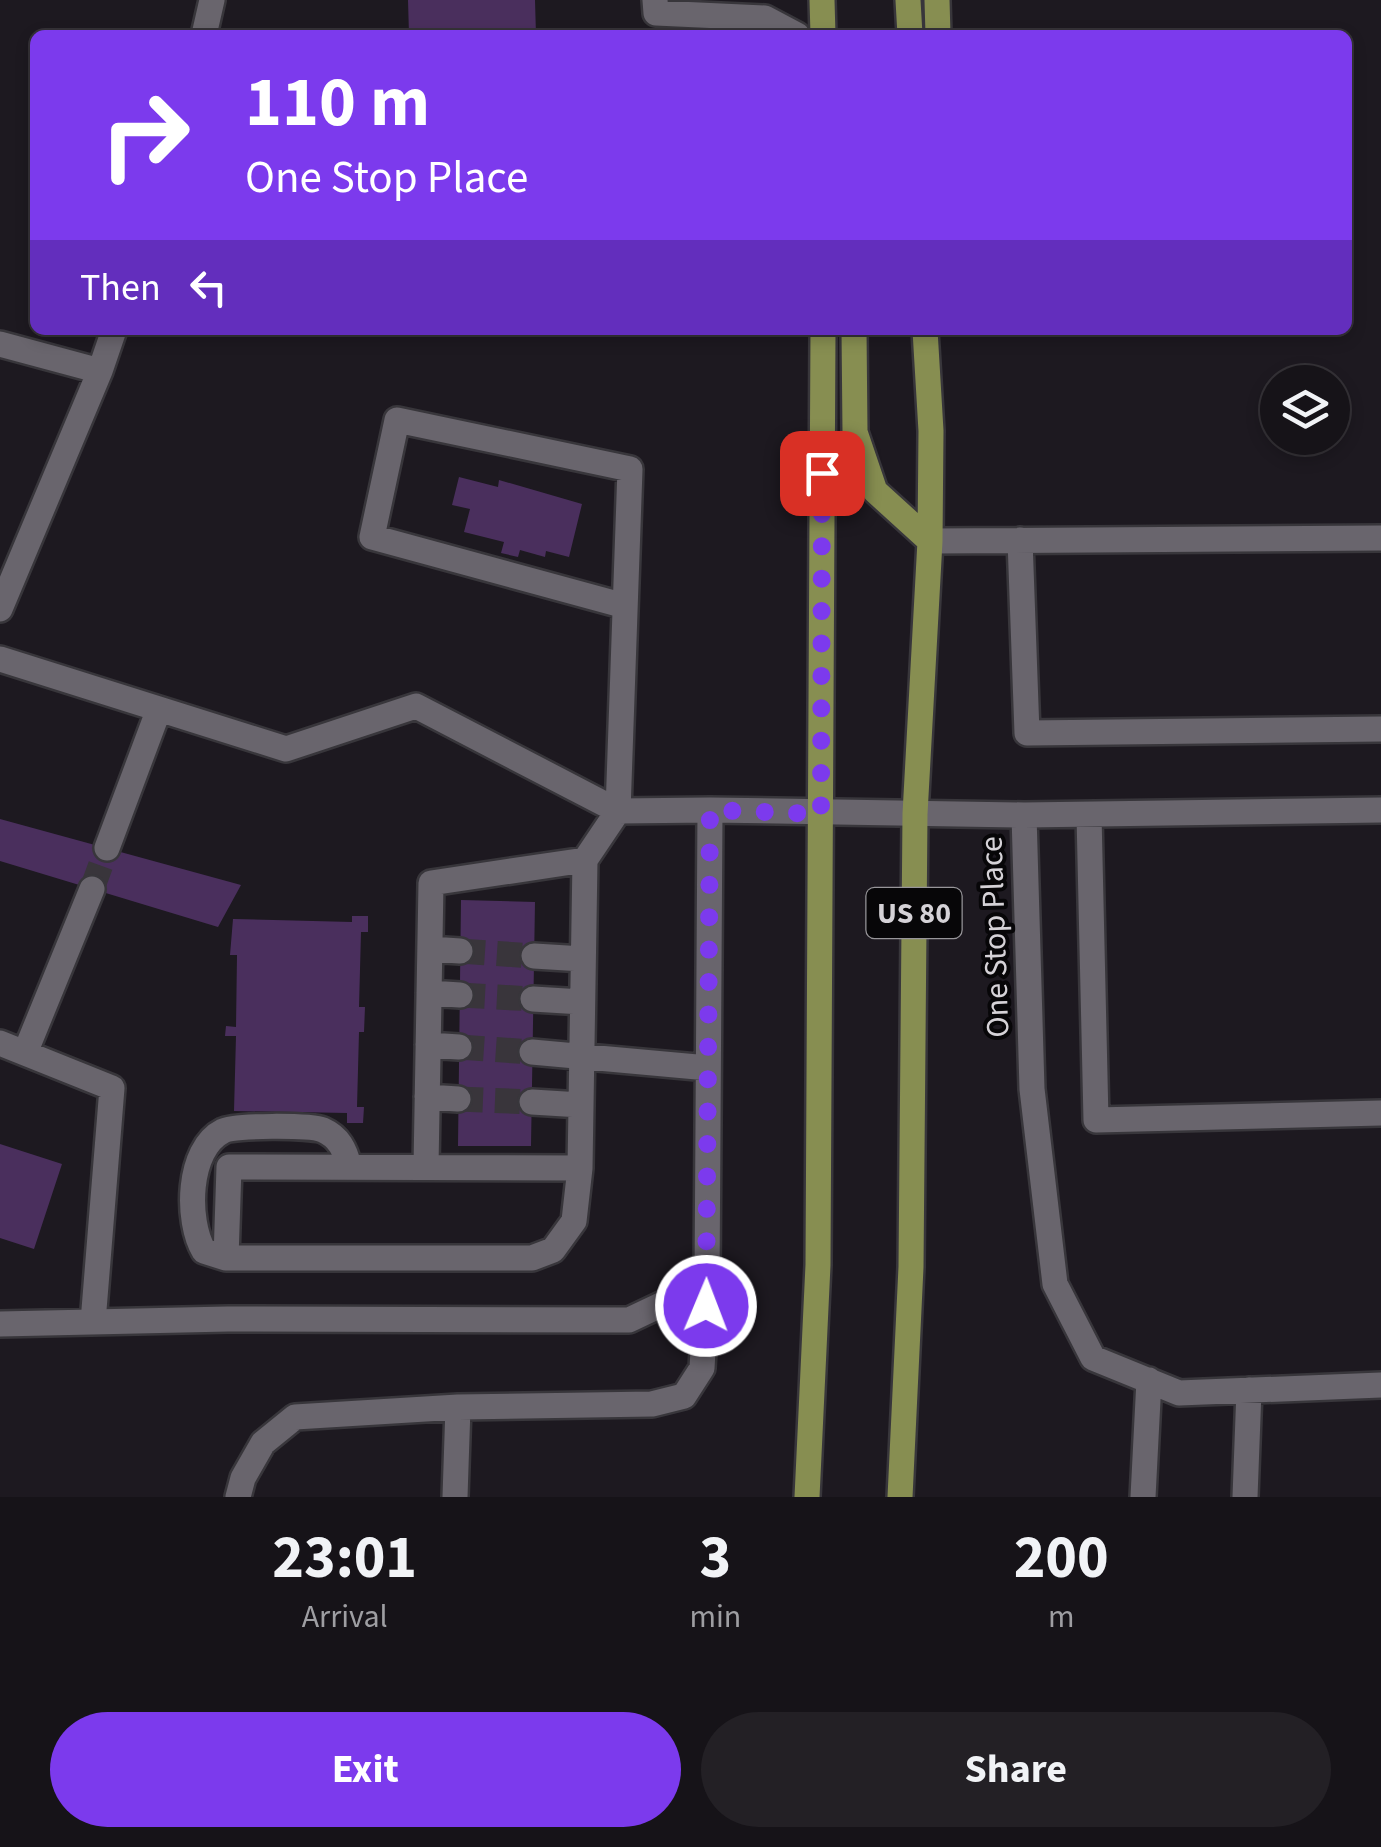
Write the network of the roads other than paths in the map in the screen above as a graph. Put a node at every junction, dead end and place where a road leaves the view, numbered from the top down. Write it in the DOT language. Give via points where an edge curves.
graph roads {
  1 [pos="212,0"];
  2 [pos="655,0"];
  3 [pos="822,0"];
  4 [pos="908,0"];
  5 [pos="937,0"];
  6 [pos="205,30"];
  7 [pos="788,30"];
  8 [pos="823,30"];
  9 [pos="910,30"];
  10 [pos="938,30"];
  11 [pos="112,335"];
  12 [pos="823,335"];
  13 [pos="854,335"];
  14 [pos="925,335"];
  15 [pos="941,335"];
  16 [pos="0,344"];
  17 [pos="100,371"];
  18 [pos="930,431"];
  19 [pos="1381,538"];
  20 [pos="1020,540"];
  21 [pos="930,541"];
  22 [pos="625,606"];
  23 [pos="0,608"];
  24 [pos="0,660"];
  25 [pos="159,709"];
  26 [pos="1381,729"];
  27 [pos="710,810"];
  28 [pos="1381,810"];
  29 [pos="618,811"];
  30 [pos="821,814"];
  31 [pos="915,814"];
  32 [pos="1088,815"];
  33 [pos="1024,816"];
  34 [pos="107,848"];
  35 [pos="584,860"];
  36 [pos="92,889"];
  37 [pos="430,949"];
  38 [pos="460,951"];
  39 [pos="534,956"];
  40 [pos="583,959"];
  41 [pos="429,993"];
  42 [pos="460,995"];
  43 [pos="534,999"];
  44 [pos="582,1002"];
  45 [pos="0,1043"];
  46 [pos="428,1045"];
  47 [pos="460,1047"];
  48 [pos="532,1052"];
  49 [pos="25,1053"];
  50 [pos="581,1056"];
  51 [pos="708,1068"];
  52 [pos="427,1097"];
  53 [pos="458,1099"];
  54 [pos="532,1102"];
  55 [pos="580,1104"];
  56 [pos="1381,1113"];
  57 [pos="349,1166"];
  58 [pos="426,1167"];
  59 [pos="580,1168"];
  60 [pos="226,1258"];
  61 [pos="707,1284"];
  62 [pos="92,1322"];
  63 [pos="0,1324"];
  64 [pos="1149,1380"];
  65 [pos="1381,1386"];
  66 [pos="1249,1390"];
  67 [pos="458,1408"];
  68 [pos="238,1497"];
  69 [pos="456,1497"];
  70 [pos="808,1497"];
  71 [pos="900,1497"];
  72 [pos="1143,1497"];
  73 [pos="1246,1497"];
  1 -- 6 [label="street"];
  2 -- 7 [label="street" via="656,13 765,18"];
  3 -- 8 [label="main road"];
  4 -- 9 [label="main road"];
  5 -- 10 [label="main road"];
  11 -- 17 [label="street"];
  12 -- 30 [label="main road, US 80"];
  13 -- 21 [label="main road" via="855,432 875,491"];
  14 -- 18 [label="main road, US 80"];
  15 -- 18 [label="main road"];
  16 -- 17 [label="street"];
  17 -- 23 [label="street"];
  18 -- 21 [label="main road, US 80"];
  19 -- 20 [label="street"];
  20 -- 21 [label="street"];
  20 -- 26 [label="street" via="1027,733"];
  21 -- 31 [label="main road, US 80"];
  22 -- 22 [label="street" via="630,469 397,420 372,537"];
  22 -- 29 [label="street"];
  24 -- 25 [label="street"];
  25 -- 29 [label="street" via="286,749 416,706"];
  25 -- 34 [label="street"];
  27 -- 29 [label="street, One Stop Place"];
  27 -- 30 [label="street, One Stop Place"];
  27 -- 51 [label="street"];
  28 -- 32 [label="street"];
  29 -- 35 [label="street"];
  30 -- 31 [label="street, One Stop Place"];
  30 -- 70 [label="main road, US 80" via="818,1265"];
  31 -- 33 [label="street, One Stop Place"];
  31 -- 71 [label="main road, US 80" via="912,1268"];
  32 -- 33 [label="street"];
  32 -- 56 [label="street" via="1096,1120"];
  33 -- 64 [label="street, One Stop Place" via="1032,1089 1055,1284 1093,1358"];
  35 -- 37 [label="street" via="430,883"];
  35 -- 40 [label="street"];
  36 -- 49 [label="street"];
  37 -- 38 [label="street"];
  37 -- 41 [label="street"];
  39 -- 40 [label="street"];
  40 -- 44 [label="street"];
  41 -- 42 [label="street"];
  41 -- 46 [label="street"];
  43 -- 44 [label="street"];
  44 -- 50 [label="street"];
  45 -- 49 [label="street"];
  46 -- 47 [label="street"];
  46 -- 52 [label="street"];
  48 -- 50 [label="street"];
  49 -- 62 [label="street" via="112,1088"];
  50 -- 51 [label="street"];
  50 -- 55 [label="street"];
  51 -- 61 [label="street"];
  52 -- 53 [label="street"];
  52 -- 58 [label="street"];
  54 -- 55 [label="street"];
  55 -- 59 [label="street"];
  57 -- 58 [label="street"];
  57 -- 60 [label="street" via="229,1167"];
  57 -- 60 [label="street" via="345,1147 314,1128 228,1128 212,1137 194,1177 194,1234 204,1251"];
  58 -- 59 [label="street"];
  59 -- 60 [label="street" via="574,1221 554,1250 532,1258"];
  61 -- 62 [label="street" via="629,1320"];
  61 -- 67 [label="street" via="702,1368 684,1396 652,1404"];
  62 -- 63 [label="street"];
  64 -- 66 [label="street, One Stop Place" via="1179,1393"];
  64 -- 72 [label="street"];
  65 -- 66 [label="street, One Stop Place"];
  66 -- 73 [label="street"];
  67 -- 68 [label="street" via="295,1417 262,1443"];
  67 -- 69 [label="street"];
}
